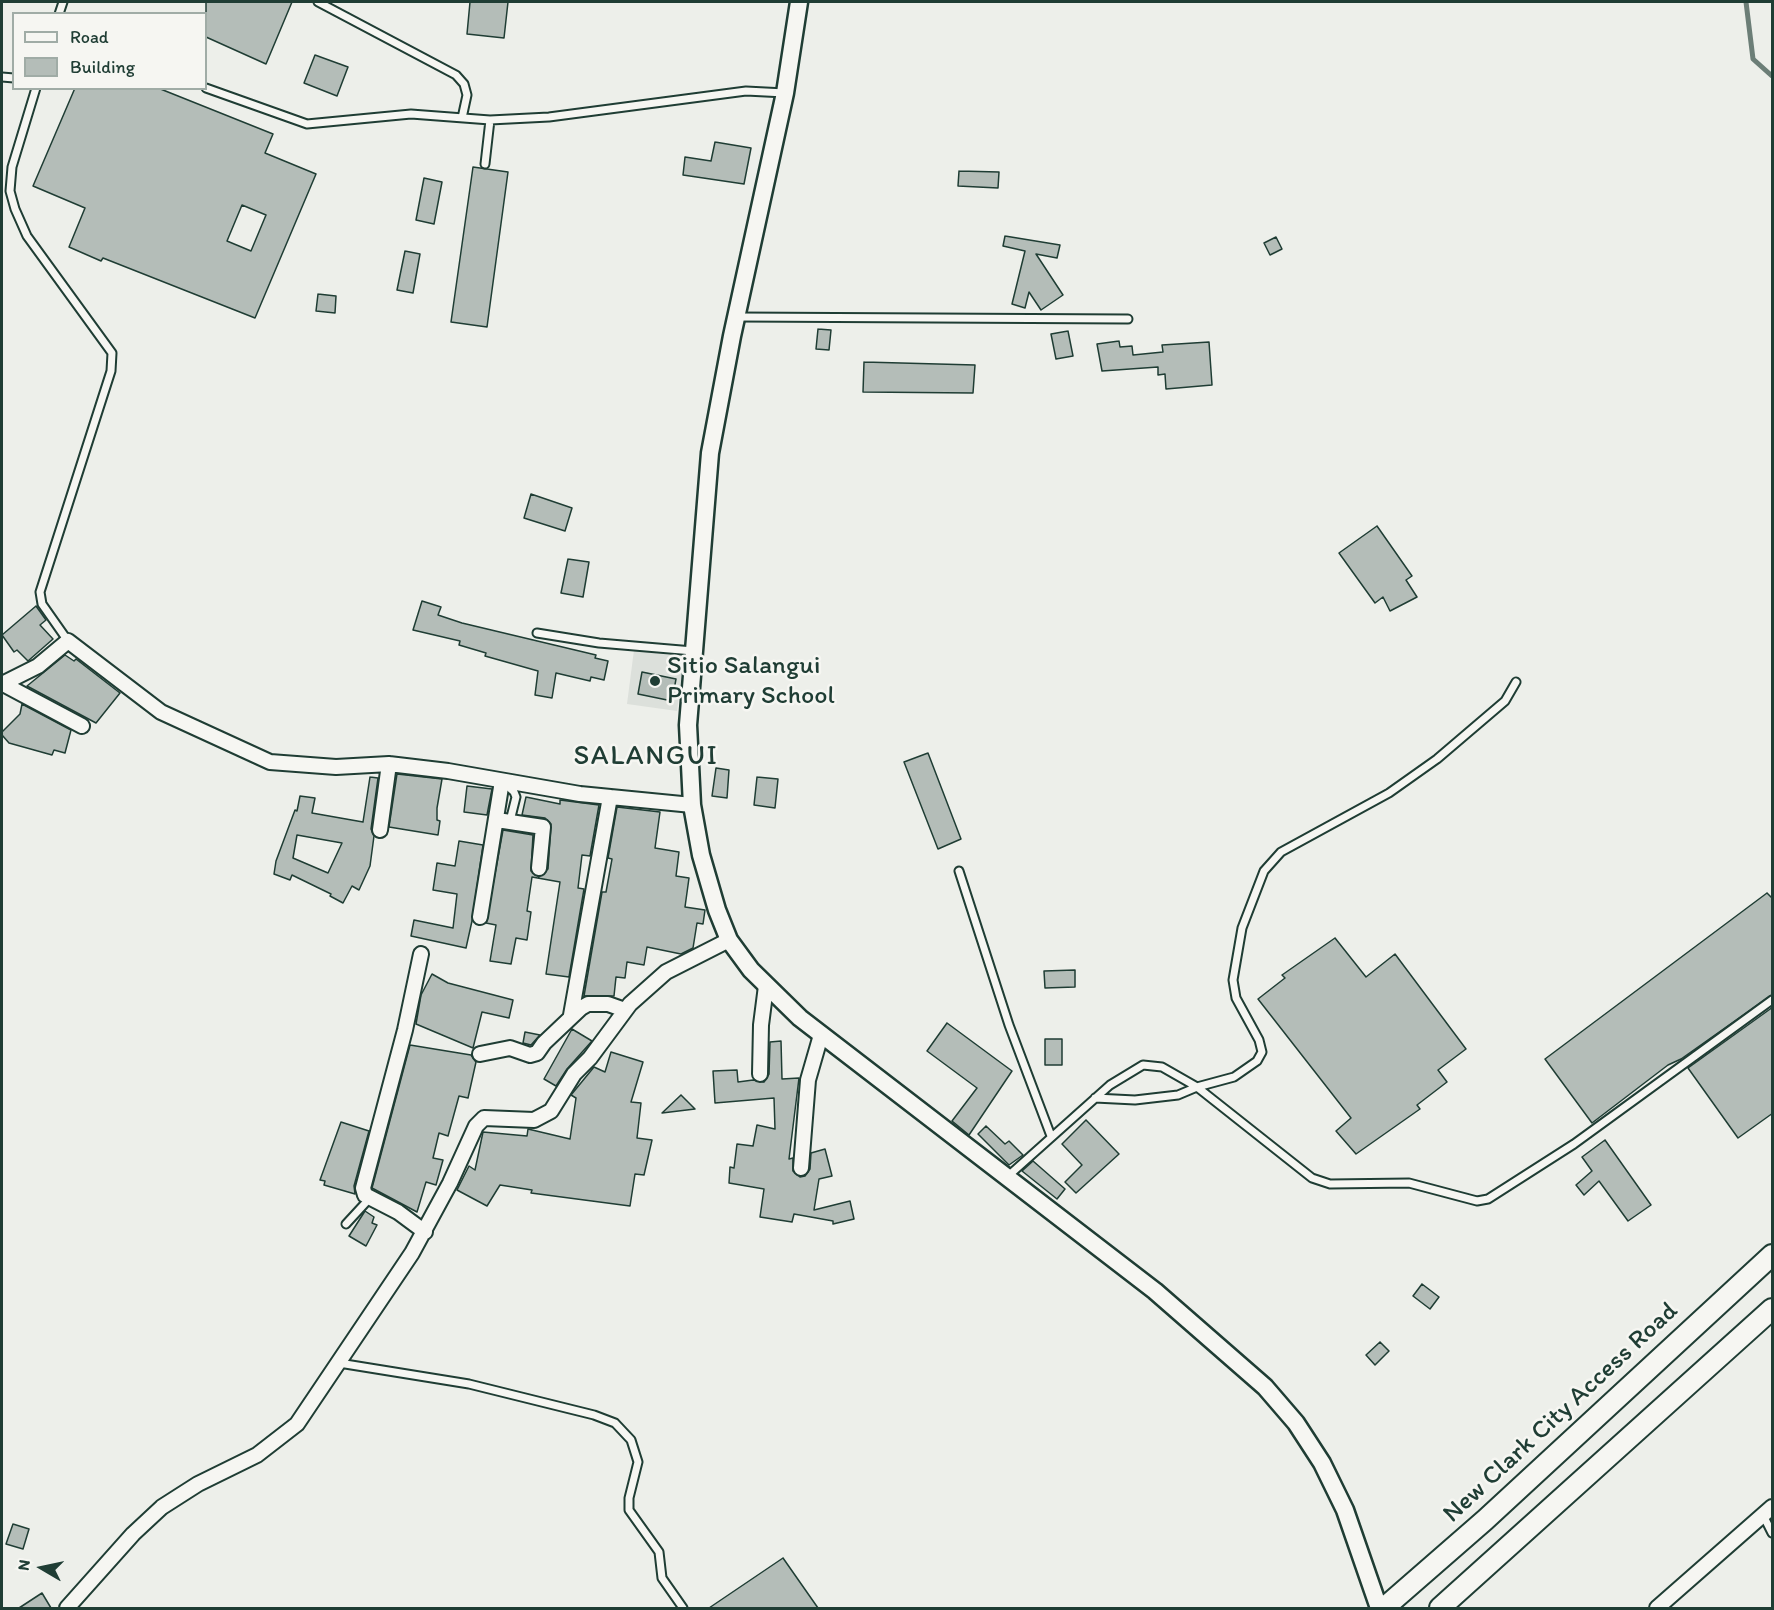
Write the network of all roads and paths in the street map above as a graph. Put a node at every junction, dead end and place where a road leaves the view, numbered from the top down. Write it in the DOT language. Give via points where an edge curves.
graph roads {
  1 [pos="318,2"];
  2 [pos="799,2"];
  3 [pos="207,88"];
  4 [pos="35,90"];
  5 [pos="785,93"];
  6 [pos="462,118"];
  7 [pos="490,120"];
  8 [pos="485,164"];
  9 [pos="736,317"];
  10 [pos="1128,319"];
  11 [pos="537,633"];
  12 [pos="68,641"];
  13 [pos="696,652"];
  14 [pos="1516,682"];
  15 [pos="2,684"];
  16 [pos="82,726"];
  17 [pos="388,764"];
  18 [pos="502,782"];
  19 [pos="610,797"];
  20 [pos="692,805"];
  21 [pos="503,820"];
  22 [pos="381,830"];
  23 [pos="539,868"];
  24 [pos="959,871"];
  25 [pos="480,917"];
  26 [pos="729,940"];
  27 [pos="421,954"];
  28 [pos="766,986"];
  29 [pos="1773,1000"];
  30 [pos="625,1010"];
  31 [pos="571,1015"];
  32 [pos="821,1035"];
  33 [pos="480,1054"];
  34 [pos="760,1074"];
  35 [pos="1197,1087"];
  36 [pos="1095,1098"];
  37 [pos="1051,1136"];
  38 [pos="801,1168"];
  39 [pos="1007,1177"];
  40 [pos="370,1198"];
  41 [pos="346,1224"];
  42 [pos="424,1232"];
  43 [pos="1773,1256"];
  44 [pos="1773,1309"];
  45 [pos="339,1363"];
  46 [pos="1768,1511"];
  47 [pos="1773,1533"];
  48 [pos="67,1608"];
  49 [pos="683,1608"];
  50 [pos="1381,1608"];
  51 [pos="1440,1608"];
  52 [pos="1657,1608"];
  1 -- 6 [label="lane" via="456,75 465,84 467,95"];
  2 -- 5 [label="street"];
  3 -- 6 [label="lane" via="307,124 403,114"];
  4 -- 12 [label="lane" via="12,167 10,191 27,236 112,353 111,370 40,592 42,604"];
  5 -- 7 [label="lane" via="746,90 549,117"];
  5 -- 9 [label="street"];
  6 -- 7 [label="lane"];
  7 -- 8 [label="lane"];
  9 -- 10 [label="lane"];
  9 -- 13 [label="street" via="710,453"];
  11 -- 13 [label="lane"];
  12 -- 15 [label="street" via="38,666"];
  12 -- 17 [label="street" via="161,712 270,762 336,767"];
  13 -- 20 [label="street" via="688,725"];
  14 -- 35 [label="lane" via="1505,700 1437,759 1389,793 1281,852 1264,871 1242,928 1233,980 1236,998 1262,1052 1257,1061 1234,1077"];
  15 -- 16 [label="street"];
  17 -- 18 [label="street"];
  17 -- 22 [label="street"];
  18 -- 19 [label="street"];
  18 -- 21 [label="street"];
  19 -- 20 [label="street"];
  19 -- 31 [label="street"];
  20 -- 26 [label="street" via="707,879"];
  21 -- 23 [label="street" via="543,827"];
  21 -- 25 [label="street"];
  24 -- 37 [label="lane" via="1009,1025"];
  26 -- 28 [label="street"];
  26 -- 30 [label="street" via="666,972"];
  27 -- 40 [label="street" via="363,1188"];
  28 -- 32 [label="street"];
  28 -- 34 [label="street"];
  29 -- 35 [label="lane" via="1574,1144 1488,1199 1477,1201 1409,1183 1330,1184 1312,1178"];
  30 -- 31 [label="street" via="597,1003"];
  30 -- 42 [label="street" via="574,1074 551,1111 534,1120 484,1118 476,1126"];
  31 -- 33 [label="street" via="537,1053 530,1055 510,1048"];
  32 -- 38 [label="street" via="808,1080"];
  32 -- 39 [label="street"];
  35 -- 36 [label="lane" via="1178,1095 1135,1100"];
  35 -- 36 [label="lane" via="1162,1067 1143,1065"];
  36 -- 37 [label="lane"];
  37 -- 39 [label="lane"];
  39 -- 50 [label="street" via="1189,1319 1249,1371 1284,1408 1310,1441 1334,1487"];
  40 -- 41 [label="lane"];
  40 -- 42 [label="street" via="398,1212"];
  42 -- 45 [label="street"];
  43 -- 50 [label="main road, New Clark City Access Road" via="1416,1582"];
  44 -- 51 [label="main road"];
  45 -- 48 [label="street" via="311,1407 289,1432 257,1455 162,1507"];
  45 -- 49 [label="lane" via="469,1384 615,1423 631,1440 638,1462 629,1510 659,1552 662,1578"];
  46 -- 47 [label="lane"];
  46 -- 52 [label="street"];
}
